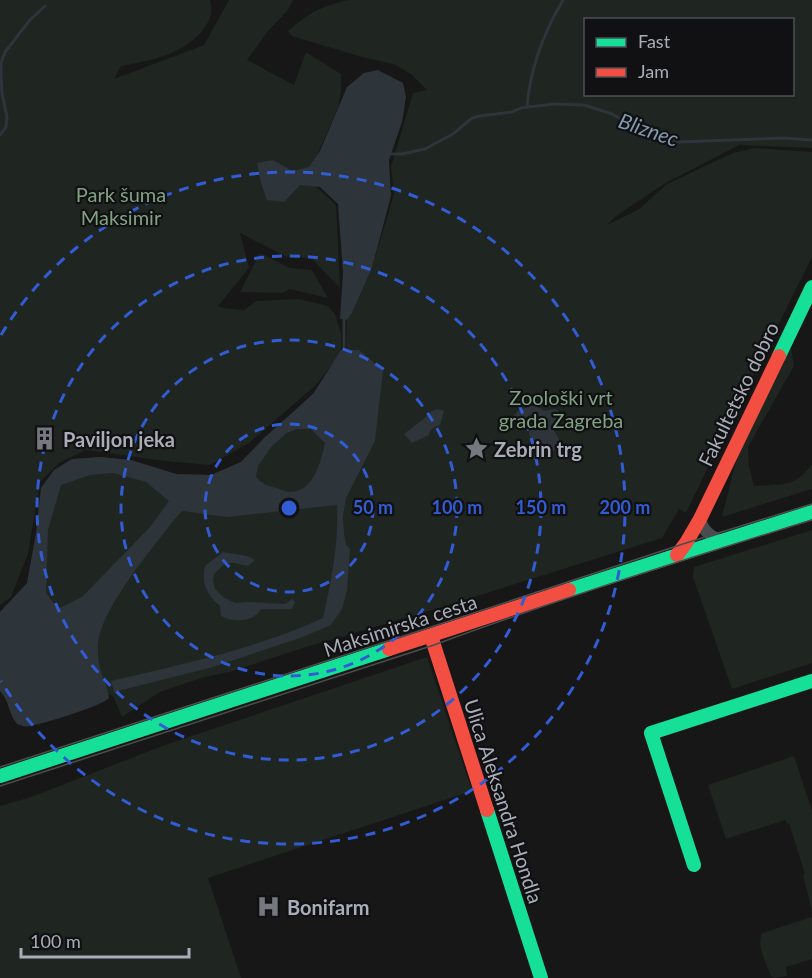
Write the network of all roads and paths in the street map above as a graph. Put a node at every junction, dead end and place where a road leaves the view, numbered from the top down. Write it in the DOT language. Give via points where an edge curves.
graph roads {
  1 [pos="812,287"];
  2 [pos="812,512"];
  3 [pos="700,519"];
  4 [pos="721,541"];
  5 [pos="677,555"];
  6 [pos="431,636"];
  7 [pos="812,681"];
  8 [pos="0,776"];
  9 [pos="694,865"];
  10 [pos="541,978"];
  1 -- 3 [label="street, Fakultetsko dobro"];
  2 -- 4 [label="street, Maksimirska cesta"];
  3 -- 4 [label="street" via="710,536"];
  3 -- 5 [label="street, Fakultetsko dobro"];
  4 -- 5 [label="street, Maksimirska cesta"];
  5 -- 6 [label="street, Maksimirska cesta"];
  6 -- 8 [label="street, Maksimirska cesta"];
  6 -- 10 [label="street, Ulica Aleksandra Hondla"];
  7 -- 9 [label="street" via="651,733"];
}
